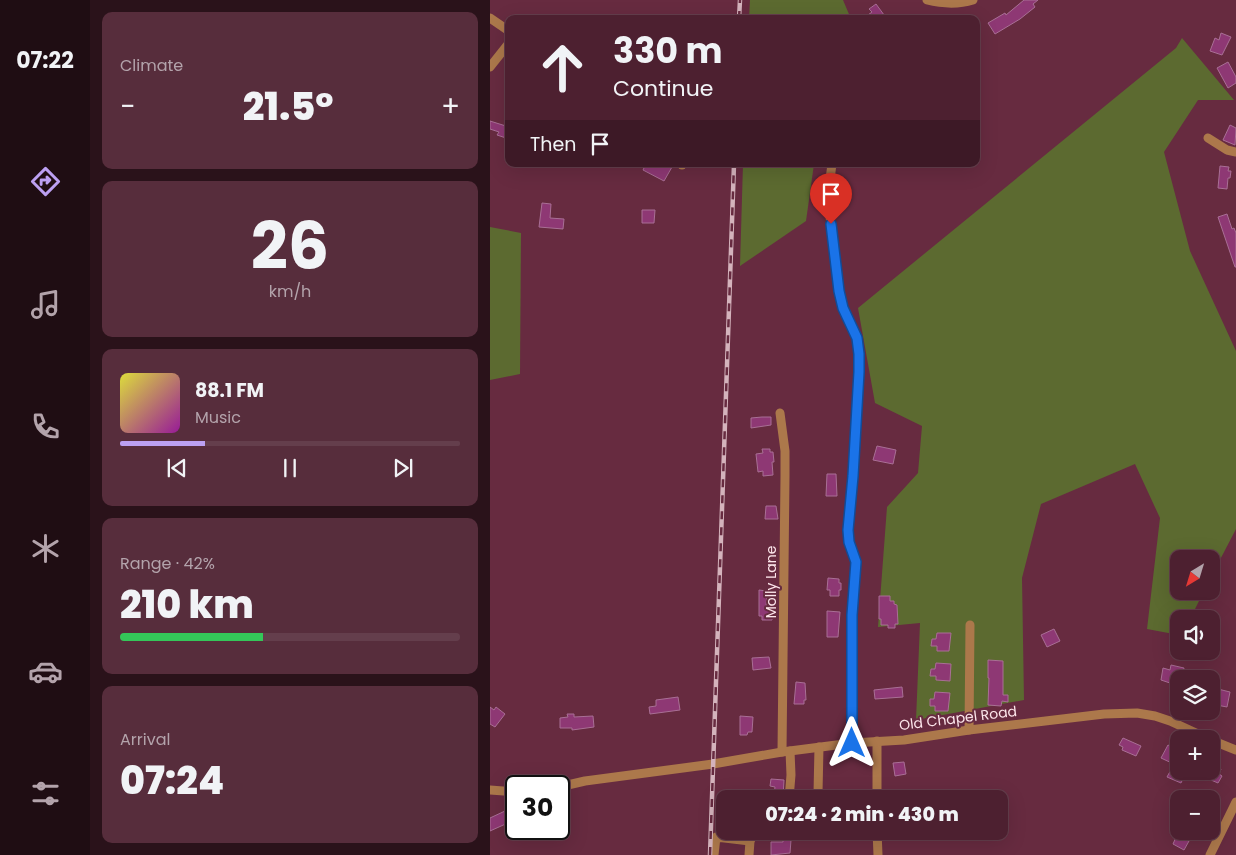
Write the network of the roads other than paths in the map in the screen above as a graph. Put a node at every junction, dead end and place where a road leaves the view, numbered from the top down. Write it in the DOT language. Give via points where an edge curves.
graph roads {
  1 [pos="927,0"];
  2 [pos="973,0"];
  3 [pos="490,18"];
  4 [pos="505,28"];
  5 [pos="505,48"];
  6 [pos="490,68"];
  7 [pos="1208,138"];
  8 [pos="1236,152"];
  9 [pos="832,167"];
  10 [pos="780,413"];
  11 [pos="970,626"];
  12 [pos="969,730"];
  13 [pos="1191,730"];
  14 [pos="877,741"];
  15 [pos="852,743"];
  16 [pos="1220,743"];
  17 [pos="819,747"];
  18 [pos="1236,750"];
  19 [pos="786,751"];
  20 [pos="570,785"];
  21 [pos="490,790"];
  22 [pos="790,790"];
  23 [pos="818,790"];
  24 [pos="878,790"];
  25 [pos="505,791"];
  26 [pos="1236,802"];
  27 [pos="877,840"];
  28 [pos="750,841"];
  29 [pos="714,855"];
  30 [pos="749,855"];
  31 [pos="878,855"];
  32 [pos="1210,855"];
  1 -- 2 [label="street" via="954,4"];
  3 -- 4 [label="street"];
  5 -- 6 [label="street"];
  7 -- 8 [label="street"];
  9 -- 15 [label="street" via="829,208 839,291 857,338 859,372 848,530 856,562 852,615"];
  10 -- 19 [label="street, Molly Lane" via="785,502"];
  11 -- 12 [label="street"];
  12 -- 13 [label="street, Old Chapel Road" via="1104,714 1137,714 1169,720"];
  12 -- 14 [label="street, Old Chapel Road"];
  14 -- 15 [label="street, Old Chapel Road"];
  14 -- 24 [label="street"];
  15 -- 17 [label="street, Old Chapel Road"];
  16 -- 18 [label="street, Old Chapel Road"];
  17 -- 19 [label="street, Old Chapel Road"];
  17 -- 23 [label="street"];
  19 -- 20 [label="street, Old Chapel Road"];
  19 -- 22 [label="street, Molly Lane" via="791,775"];
  21 -- 25 [label="street"];
  26 -- 32 [label="street"];
  27 -- 31 [label="street"];
  28 -- 29 [label="street" via="716,837"];
  28 -- 30 [label="street"];
}
